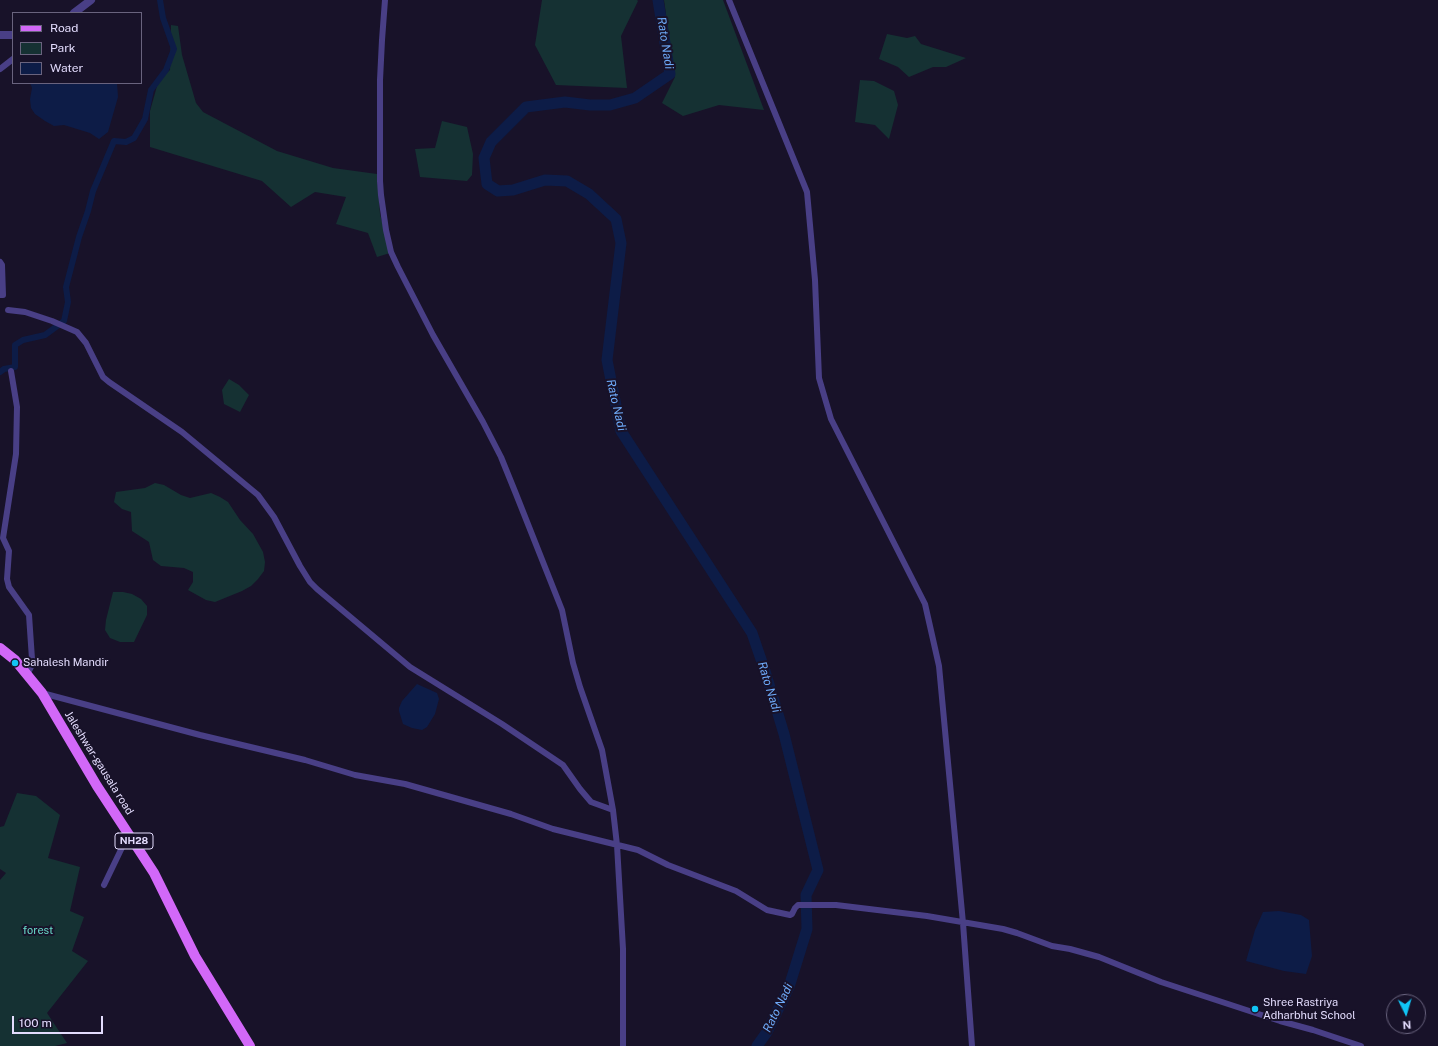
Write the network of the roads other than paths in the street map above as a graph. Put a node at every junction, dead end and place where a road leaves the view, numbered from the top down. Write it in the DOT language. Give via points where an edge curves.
graph roads {
  1 [pos="91,0"];
  2 [pos="385,0"];
  3 [pos="729,0"];
  4 [pos="75,12"];
  5 [pos="0,35"];
  6 [pos="12,35"];
  7 [pos="12,60"];
  8 [pos="0,69"];
  9 [pos="0,262"];
  10 [pos="0,295"];
  11 [pos="8,310"];
  12 [pos="11,371"];
  13 [pos="0,648"];
  14 [pos="27,675"];
  15 [pos="42,693"];
  16 [pos="613,810"];
  17 [pos="129,834"];
  18 [pos="617,845"];
  19 [pos="104,885"];
  20 [pos="963,923"];
  21 [pos="250,1046"];
  22 [pos="623,1046"];
  23 [pos="972,1046"];
  24 [pos="1361,1046"];
  1 -- 4 [label="street"];
  2 -- 16 [label="street" via="380,80 380,181 391,252 433,334 483,422 519,501 562,610 573,663 602,750"];
  3 -- 20 [label="street" via="807,192 815,280 819,378 831,419 925,604 939,666"];
  5 -- 6 [label="street"];
  7 -- 8 [label="street"];
  9 -- 10 [label="street" via="3,295"];
  11 -- 16 [label="street" via="25,312 77,332 86,343 100,372 109,382 182,432 258,495 274,516 306,576 318,589 410,667 563,765 591,802"];
  12 -- 14 [label="street" via="17,407 16,454 3,538 9,551 9,587 29,615 32,665"];
  13 -- 14 [label="main road, Jaleshwar-gausala road / NH28" via="15,660"];
  14 -- 15 [label="main road, Jaleshwar-gausala road / NH28"];
  15 -- 17 [label="main road, Jaleshwar-gausala road / NH28"];
  15 -- 18 [label="street" via="355,775 405,784 511,814 553,829"];
  16 -- 18 [label="street"];
  17 -- 19 [label="street"];
  17 -- 21 [label="main road, Jaleshwar-gausala road / NH28" via="154,873 195,956"];
  18 -- 20 [label="street" via="638,850 668,865 730,888 767,910 790,915 798,904 836,905"];
  18 -- 22 [label="street" via="623,949"];
  20 -- 23 [label="street"];
  20 -- 24 [label="street" via="1003,929 1052,946 1090,954 1161,982"];
}
